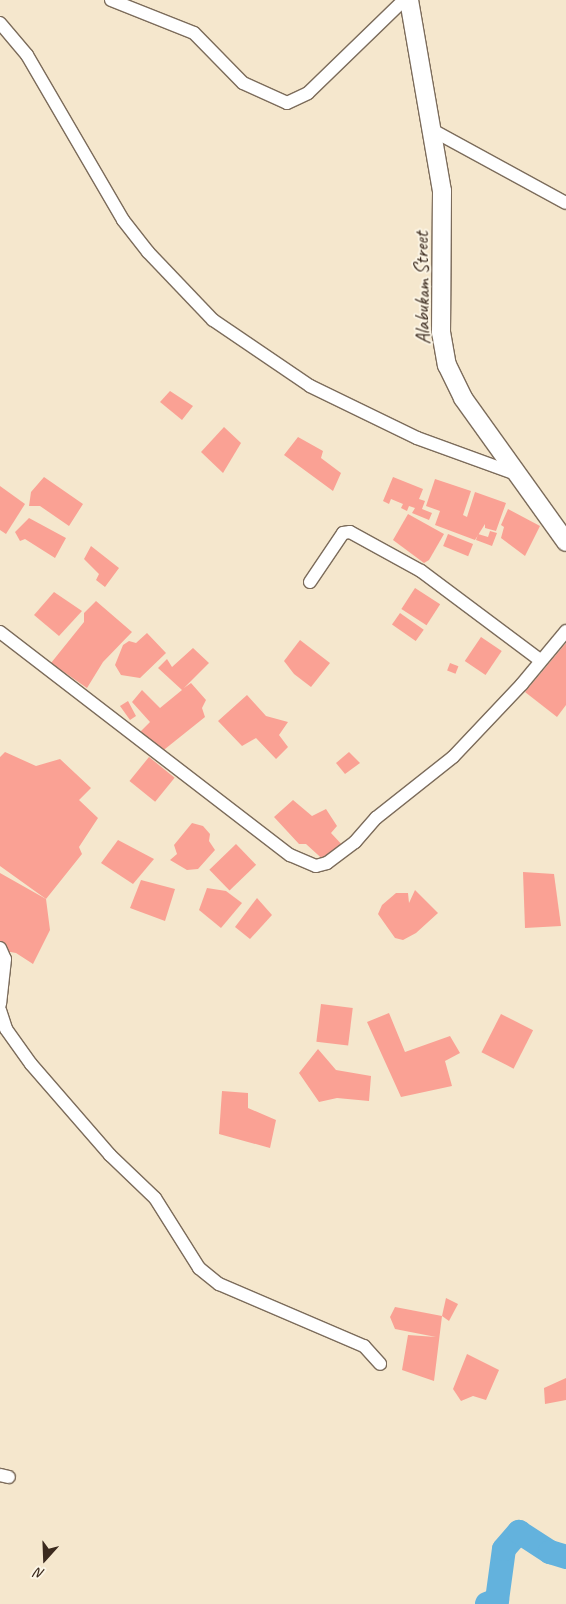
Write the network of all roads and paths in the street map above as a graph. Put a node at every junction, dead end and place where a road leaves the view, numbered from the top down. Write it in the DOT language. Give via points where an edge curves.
graph roads {
  1 [pos="112,0"];
  2 [pos="404,0"];
  3 [pos="409,0"];
  4 [pos="0,23"];
  5 [pos="434,131"];
  6 [pos="566,203"];
  7 [pos="516,474"];
  8 [pos="566,542"];
  9 [pos="310,582"];
  10 [pos="566,631"];
  11 [pos="0,632"];
  12 [pos="540,660"];
  13 [pos="0,948"];
  14 [pos="0,1004"];
  15 [pos="0,1010"];
  16 [pos="380,1364"];
  1 -- 2 [label="street" via="194,34 243,83 288,103 308,93"];
  3 -- 5 [label="street, Alabukam Street"];
  4 -- 7 [label="street" via="27,55 123,220 213,320 310,386 417,438"];
  5 -- 6 [label="street"];
  5 -- 7 [label="street, Alabukam Street" via="442,191 441,332 447,364 463,398"];
  7 -- 8 [label="street, Alabukam Street"];
  9 -- 12 [label="street" via="343,533 350,532 421,572"];
  10 -- 12 [label="street"];
  11 -- 12 [label="street" via="290,855 316,866 327,863 355,842 376,818 453,758"];
  13 -- 14 [label="street" via="5,959"];
  15 -- 16 [label="street" via="6,1029 31,1064 110,1155 155,1198 199,1268 220,1284 364,1346"];
}
